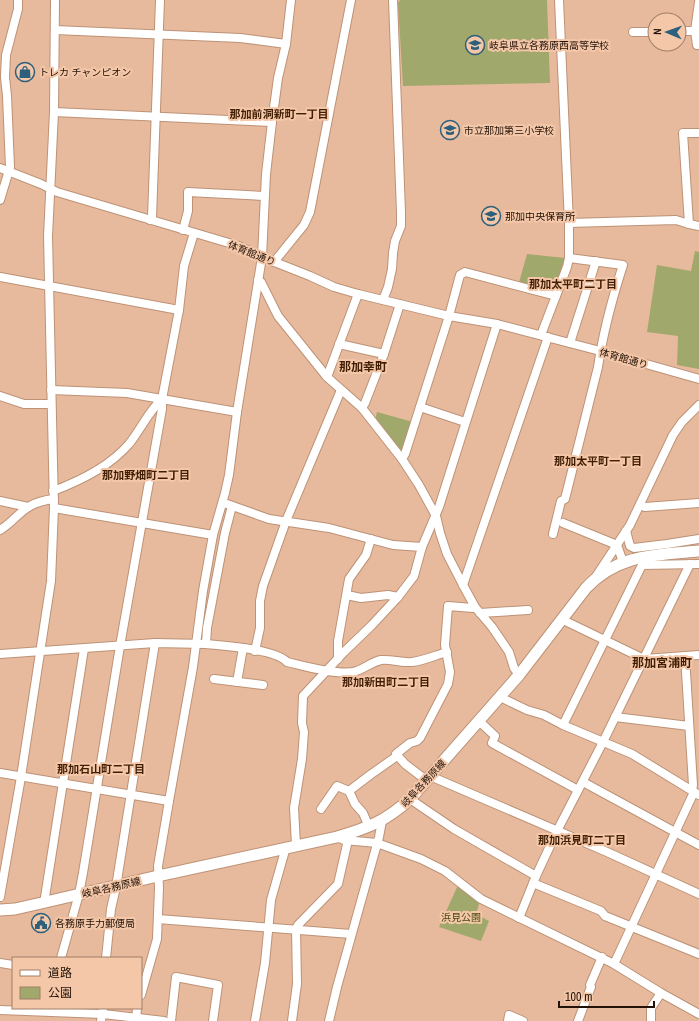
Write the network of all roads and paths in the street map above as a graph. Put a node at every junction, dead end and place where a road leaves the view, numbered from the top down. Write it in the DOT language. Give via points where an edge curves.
graph roads {
  1 [pos="18,0"];
  2 [pos="55,0"];
  3 [pos="160,0"];
  4 [pos="291,0"];
  5 [pos="351,0"];
  6 [pos="393,0"];
  7 [pos="559,0"];
  8 [pos="699,2"];
  9 [pos="55,30"];
  10 [pos="687,31"];
  11 [pos="695,31"];
  12 [pos="633,32"];
  13 [pos="647,32"];
  14 [pos="159,34"];
  15 [pos="286,44"];
  16 [pos="699,45"];
  17 [pos="3,55"];
  18 [pos="54,112"];
  19 [pos="156,116"];
  20 [pos="272,122"];
  21 [pos="699,132"];
  22 [pos="0,168"];
  23 [pos="8,172"];
  24 [pos="50,188"];
  25 [pos="264,196"];
  26 [pos="0,200"];
  27 [pos="150,220"];
  28 [pos="569,223"];
  29 [pos="689,224"];
  30 [pos="699,226"];
  31 [pos="183,230"];
  32 [pos="194,233"];
  33 [pos="262,257"];
  34 [pos="569,258"];
  35 [pos="596,261"];
  36 [pos="274,262"];
  37 [pos="0,277"];
  38 [pos="258,280"];
  39 [pos="48,285"];
  40 [pos="358,294"];
  41 [pos="556,296"];
  42 [pos="383,300"];
  43 [pos="400,304"];
  44 [pos="179,310"];
  45 [pos="449,316"];
  46 [pos="497,324"];
  47 [pos="545,336"];
  48 [pos="570,343"];
  49 [pos="339,344"];
  50 [pos="600,351"];
  51 [pos="384,354"];
  52 [pos="327,377"];
  53 [pos="699,379"];
  54 [pos="51,390"];
  55 [pos="341,390"];
  56 [pos="0,396"];
  57 [pos="162,399"];
  58 [pos="52,404"];
  59 [pos="699,404"];
  60 [pos="420,407"];
  61 [pos="362,408"];
  62 [pos="237,412"];
  63 [pos="465,422"];
  64 [pos="402,459"];
  65 [pos="53,495"];
  66 [pos="0,501"];
  67 [pos="223,502"];
  68 [pos="699,503"];
  69 [pos="640,505"];
  70 [pos="232,506"];
  71 [pos="28,507"];
  72 [pos="54,508"];
  73 [pos="436,516"];
  74 [pos="286,521"];
  75 [pos="142,522"];
  76 [pos="563,523"];
  77 [pos="0,530"];
  78 [pos="626,531"];
  79 [pos="553,534"];
  80 [pos="213,535"];
  81 [pos="371,539"];
  82 [pos="699,539"];
  83 [pos="617,545"];
  84 [pos="422,547"];
  85 [pos="699,552"];
  86 [pos="623,562"];
  87 [pos="690,564"];
  88 [pos="699,564"];
  89 [pos="595,578"];
  90 [pos="463,584"];
  91 [pos="347,595"];
  92 [pos="398,597"];
  93 [pos="478,610"];
  94 [pos="528,610"];
  95 [pos="561,619"];
  96 [pos="604,641"];
  97 [pos="155,644"];
  98 [pos="196,644"];
  99 [pos="206,644"];
  100 [pos="120,646"];
  101 [pos="242,648"];
  102 [pos="84,649"];
  103 [pos="255,650"];
  104 [pos="40,652"];
  105 [pos="447,652"];
  106 [pos="0,654"];
  107 [pos="699,655"];
  108 [pos="685,656"];
  109 [pos="338,659"];
  110 [pos="644,659"];
  111 [pos="328,670"];
  112 [pos="519,675"];
  113 [pos="214,679"];
  114 [pos="237,682"];
  115 [pos="264,685"];
  116 [pos="500,697"];
  117 [pos="615,717"];
  118 [pos="479,721"];
  119 [pos="563,725"];
  120 [pos="689,726"];
  121 [pos="603,742"];
  122 [pos="397,756"];
  123 [pos="0,773"];
  124 [pos="21,777"];
  125 [pos="428,778"];
  126 [pos="583,782"];
  127 [pos="62,783"];
  128 [pos="97,788"];
  129 [pos="578,790"];
  130 [pos="349,791"];
  131 [pos="695,792"];
  132 [pos="131,794"];
  133 [pos="410,799"];
  134 [pos="168,801"];
  135 [pos="321,809"];
  136 [pos="382,821"];
  137 [pos="368,827"];
  138 [pos="557,831"];
  139 [pos="674,832"];
  140 [pos="337,837"];
  141 [pos="348,840"];
  142 [pos="377,843"];
  143 [pos="699,845"];
  144 [pos="291,846"];
  145 [pos="655,875"];
  146 [pos="158,876"];
  147 [pos="535,879"];
  148 [pos="1,884"];
  149 [pos="116,886"];
  150 [pos="79,894"];
  151 [pos="699,894"];
  152 [pos="0,897"];
  153 [pos="45,902"];
  154 [pos="0,910"];
  155 [pos="519,918"];
  156 [pos="158,919"];
  157 [pos="632,926"];
  158 [pos="268,927"];
  159 [pos="296,929"];
  160 [pos="351,934"];
  161 [pos="699,954"];
  162 [pos="61,957"];
  163 [pos="106,957"];
  164 [pos="602,957"];
  165 [pos="0,964"];
  166 [pos="614,964"];
  167 [pos="12,965"];
  168 [pos="142,992"];
  169 [pos="661,993"];
  170 [pos="138,1009"];
  171 [pos="0,1010"];
  172 [pos="52,1010"];
  173 [pos="103,1014"];
  174 [pos="699,1014"];
  175 [pos="136,1019"];
  176 [pos="50,1021"];
  177 [pos="164,1021"];
  178 [pos="171,1021"];
  179 [pos="213,1021"];
  180 [pos="256,1021"];
  181 [pos="292,1021"];
  182 [pos="329,1021"];
  183 [pos="508,1021"];
  184 [pos="523,1021"];
  185 [pos="578,1021"];
  186 [pos="651,1021"];
  1 -- 17 [label="street" via="18,9"];
  2 -- 9 [label="street"];
  3 -- 14 [label="street"];
  4 -- 15 [label="street"];
  5 -- 36 [label="street" via="310,212 304,225"];
  6 -- 42 [label="street" via="402,212 390,281"];
  7 -- 28 [label="street"];
  8 -- 11 [label="street"];
  9 -- 14 [label="street"];
  9 -- 18 [label="street"];
  10 -- 11 [label="street"];
  11 -- 16 [label="street"];
  12 -- 13 [label="street"];
  14 -- 15 [label="street" via="240,38"];
  14 -- 19 [label="street"];
  15 -- 20 [label="street"];
  17 -- 23 [label="street" via="8,96"];
  18 -- 19 [label="street"];
  18 -- 24 [label="street"];
  19 -- 20 [label="street"];
  19 -- 27 [label="street"];
  20 -- 25 [label="street"];
  21 -- 29 [label="street" via="683,133"];
  22 -- 23 [label="street"];
  23 -- 24 [label="street"];
  23 -- 26 [label="street"];
  24 -- 27 [label="street"];
  24 -- 39 [label="street"];
  25 -- 31 [label="street" via="188,192 188,211"];
  25 -- 33 [label="street"];
  27 -- 31 [label="street, 体育館通り"];
  28 -- 29 [label="street" via="676,220"];
  28 -- 34 [label="street"];
  29 -- 30 [label="street"];
  31 -- 32 [label="street, 体育館通り"];
  32 -- 33 [label="street, 体育館通り" via="239,246"];
  32 -- 44 [label="street" via="184,266"];
  33 -- 36 [label="street, 体育館通り"];
  33 -- 38 [label="street"];
  34 -- 35 [label="street"];
  34 -- 41 [label="street"];
  35 -- 48 [label="street"];
  35 -- 50 [label="street" via="623,266 613,295"];
  36 -- 40 [label="street, 体育館通り" via="334,287"];
  37 -- 39 [label="street"];
  38 -- 52 [label="street" via="278,316"];
  38 -- 62 [label="street"];
  39 -- 44 [label="street"];
  39 -- 54 [label="street"];
  40 -- 42 [label="street, 体育館通り"];
  40 -- 49 [label="street"];
  41 -- 45 [label="street" via="465,272 460,275"];
  41 -- 47 [label="street"];
  42 -- 43 [label="street"];
  43 -- 45 [label="street"];
  43 -- 51 [label="street"];
  44 -- 57 [label="street"];
  45 -- 46 [label="street"];
  45 -- 60 [label="street"];
  46 -- 47 [label="street, 体育館通り"];
  46 -- 63 [label="street"];
  47 -- 48 [label="street, 体育館通り"];
  47 -- 90 [label="street"];
  48 -- 50 [label="street, 体育館通り"];
  49 -- 51 [label="street"];
  49 -- 52 [label="street"];
  50 -- 53 [label="street, 体育館通り"];
  50 -- 79 [label="street" via="565,499 561,501"];
  51 -- 61 [label="street"];
  52 -- 55 [label="street"];
  54 -- 57 [label="street" via="127,393"];
  54 -- 58 [label="street"];
  55 -- 61 [label="street"];
  55 -- 74 [label="street"];
  56 -- 58 [label="street" via="24,404"];
  57 -- 62 [label="street"];
  57 -- 65 [label="street" via="154,406 129,444 113,459"];
  57 -- 75 [label="street"];
  58 -- 65 [label="street"];
  59 -- 69 [label="street" via="673,435"];
  60 -- 63 [label="street"];
  60 -- 64 [label="street"];
  61 -- 64 [label="street"];
  62 -- 67 [label="street"];
  63 -- 73 [label="street"];
  64 -- 73 [label="street"];
  65 -- 71 [label="street"];
  65 -- 72 [label="street"];
  66 -- 71 [label="street"];
  67 -- 70 [label="street"];
  67 -- 80 [label="street"];
  68 -- 69 [label="street" via="645,507"];
  69 -- 78 [label="street"];
  70 -- 74 [label="street" via="269,519"];
  70 -- 99 [label="street"];
  71 -- 77 [label="street"];
  72 -- 75 [label="street"];
  72 -- 104 [label="street" via="51,581"];
  73 -- 84 [label="street"];
  73 -- 90 [label="street" via="447,554"];
  74 -- 81 [label="street"];
  74 -- 103 [label="street" via="263,586 260,628"];
  75 -- 80 [label="street"];
  75 -- 100 [label="street"];
  76 -- 83 [label="street"];
  78 -- 82 [label="street" via="630,546 634,548"];
  78 -- 83 [label="street"];
  80 -- 98 [label="street"];
  81 -- 84 [label="street"];
  81 -- 91 [label="street" via="366,555 349,579"];
  83 -- 86 [label="street"];
  83 -- 89 [label="street"];
  84 -- 92 [label="street" via="414,576"];
  85 -- 86 [label="main road, 岐阜各務原線" via="648,556"];
  86 -- 89 [label="main road, 岐阜各務原線"];
  87 -- 88 [label="street"];
  87 -- 96 [label="street" via="642,564"];
  87 -- 110 [label="street"];
  89 -- 95 [label="main road, 岐阜各務原線"];
  90 -- 93 [label="street"];
  91 -- 92 [label="street" via="361,598 388,595"];
  91 -- 109 [label="street" via="338,641"];
  92 -- 109 [label="street"];
  93 -- 94 [label="street"];
  93 -- 105 [label="street" via="448,606 445,636"];
  93 -- 112 [label="street" via="509,652"];
  95 -- 96 [label="street"];
  95 -- 112 [label="main road, 岐阜各務原線"];
  96 -- 110 [label="street"];
  96 -- 119 [label="street"];
  97 -- 98 [label="street"];
  97 -- 100 [label="street"];
  97 -- 132 [label="street"];
  98 -- 99 [label="street"];
  98 -- 134 [label="street"];
  99 -- 101 [label="street"];
  100 -- 102 [label="street"];
  100 -- 128 [label="street"];
  101 -- 103 [label="street"];
  101 -- 114 [label="street"];
  102 -- 104 [label="street"];
  102 -- 127 [label="street"];
  103 -- 111 [label="street" via="276,654 287,662"];
  104 -- 106 [label="street"];
  104 -- 124 [label="street"];
  105 -- 111 [label="street" via="413,662 377,661 353,672"];
  105 -- 122 [label="street" via="450,672 444,693 420,738 410,743 396,754"];
  107 -- 108 [label="street"];
  108 -- 110 [label="street"];
  108 -- 120 [label="street"];
  109 -- 111 [label="street"];
  110 -- 117 [label="street"];
  111 -- 144 [label="street" via="303,696 302,759"];
  112 -- 116 [label="main road, 岐阜各務原線"];
  113 -- 114 [label="street"];
  114 -- 115 [label="street"];
  116 -- 118 [label="main road, 岐阜各務原線"];
  116 -- 119 [label="street"];
  117 -- 120 [label="street"];
  117 -- 121 [label="street"];
  118 -- 125 [label="main road, 岐阜各務原線"];
  118 -- 129 [label="street" via="495,736 492,743"];
  119 -- 121 [label="street"];
  120 -- 131 [label="street"];
  121 -- 126 [label="street"];
  121 -- 131 [label="street" via="632,754"];
  122 -- 125 [label="street"];
  122 -- 130 [label="street"];
  123 -- 124 [label="street"];
  124 -- 127 [label="street"];
  124 -- 148 [label="street"];
  125 -- 133 [label="main road, 岐阜各務原線"];
  125 -- 138 [label="street"];
  126 -- 129 [label="street"];
  126 -- 139 [label="street"];
  127 -- 128 [label="street"];
  127 -- 153 [label="street"];
  128 -- 132 [label="street"];
  128 -- 150 [label="street"];
  129 -- 138 [label="street"];
  130 -- 135 [label="street" via="337,786"];
  130 -- 137 [label="street" via="354,804 363,813"];
  131 -- 139 [label="street"];
  132 -- 134 [label="street"];
  132 -- 149 [label="street"];
  133 -- 136 [label="main road, 岐阜各務原線"];
  133 -- 147 [label="street"];
  134 -- 146 [label="street"];
  136 -- 137 [label="main road, 岐阜各務原線"];
  136 -- 142 [label="street"];
  137 -- 140 [label="main road, 岐阜各務原線"];
  138 -- 145 [label="street"];
  138 -- 147 [label="street"];
  139 -- 143 [label="street"];
  139 -- 145 [label="street"];
  140 -- 141 [label="street"];
  140 -- 144 [label="main road, 岐阜各務原線"];
  141 -- 142 [label="street"];
  141 -- 159 [label="street" via="338,884"];
  142 -- 155 [label="street" via="445,871 481,899"];
  142 -- 160 [label="street"];
  144 -- 146 [label="main road, 岐阜各務原線"];
  144 -- 158 [label="street" via="272,900"];
  145 -- 151 [label="street"];
  145 -- 157 [label="street"];
  146 -- 149 [label="main road, 岐阜各務原線"];
  146 -- 156 [label="street"];
  147 -- 155 [label="street"];
  147 -- 157 [label="street" via="601,911 605,916"];
  148 -- 152 [label="street"];
  149 -- 150 [label="main road, 岐阜各務原線"];
  149 -- 163 [label="street"];
  150 -- 153 [label="main road, 岐阜各務原線"];
  150 -- 162 [label="street"];
  153 -- 154 [label="main road, 岐阜各務原線"];
  155 -- 164 [label="street"];
  156 -- 158 [label="street"];
  156 -- 168 [label="street" via="157,939"];
  157 -- 161 [label="street"];
  157 -- 166 [label="street"];
  158 -- 159 [label="street"];
  158 -- 180 [label="street"];
  159 -- 160 [label="street"];
  159 -- 181 [label="street" via="297,984"];
  160 -- 182 [label="street"];
  164 -- 166 [label="street"];
  164 -- 185 [label="street"];
  165 -- 167 [label="street"];
  166 -- 169 [label="street"];
  169 -- 174 [label="street"];
  169 -- 186 [label="street" via="651,1008"];
  170 -- 175 [label="street"];
  171 -- 172 [label="street"];
  172 -- 173 [label="street"];
  172 -- 176 [label="street"];
  173 -- 175 [label="street"];
  175 -- 177 [label="street"];
  178 -- 179 [label="street" via="176,977 218,985"];
  183 -- 184 [label="street" via="510,1015"];
}
